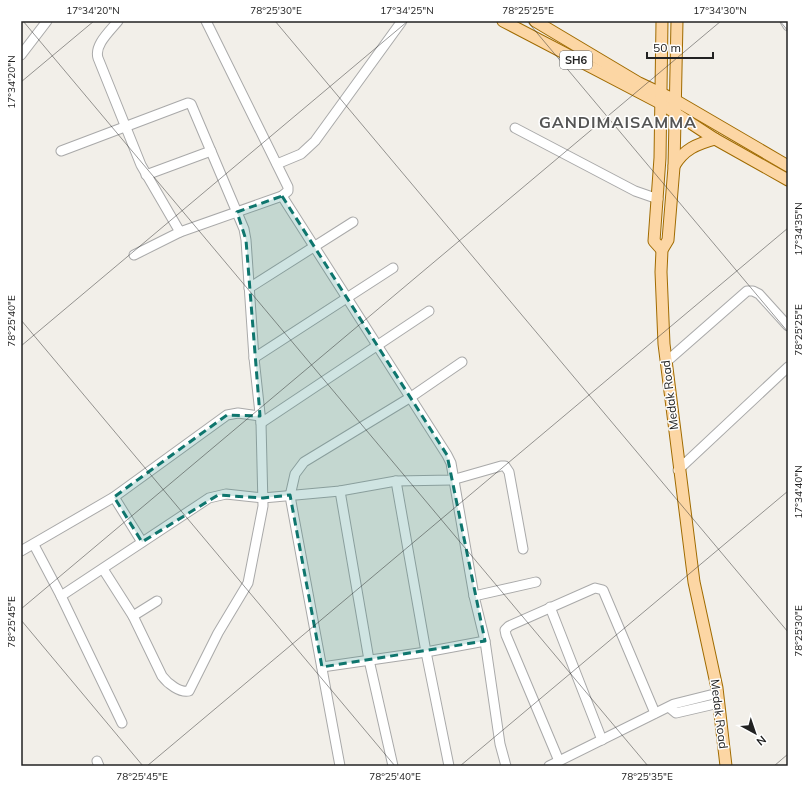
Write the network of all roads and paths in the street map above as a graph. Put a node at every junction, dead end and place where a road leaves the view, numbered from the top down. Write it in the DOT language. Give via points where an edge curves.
graph roads {
  1 [pos="47,21"];
  2 [pos="118,21"];
  3 [pos="206,21"];
  4 [pos="402,21"];
  5 [pos="503,21"];
  6 [pos="535,21"];
  7 [pos="662,21"];
  8 [pos="677,21"];
  9 [pos="785,21"];
  10 [pos="788,26"];
  11 [pos="21,55"];
  12 [pos="660,98"];
  13 [pos="674,106"];
  14 [pos="126,128"];
  15 [pos="515,128"];
  16 [pos="715,139"];
  17 [pos="61,151"];
  18 [pos="211,151"];
  19 [pos="277,164"];
  20 [pos="788,166"];
  21 [pos="674,167"];
  22 [pos="146,175"];
  23 [pos="788,180"];
  24 [pos="282,196"];
  25 [pos="658,199"];
  26 [pos="237,212"];
  27 [pos="352,222"];
  28 [pos="180,232"];
  29 [pos="314,248"];
  30 [pos="662,250"];
  31 [pos="134,255"];
  32 [pos="393,268"];
  33 [pos="249,288"];
  34 [pos="347,298"];
  35 [pos="429,311"];
  36 [pos="788,326"];
  37 [pos="378,346"];
  38 [pos="254,358"];
  39 [pos="462,362"];
  40 [pos="666,362"];
  41 [pos="788,367"];
  42 [pos="411,397"];
  43 [pos="261,419"];
  44 [pos="678,470"];
  45 [pos="452,480"];
  46 [pos="396,481"];
  47 [pos="340,491"];
  48 [pos="290,496"];
  49 [pos="114,497"];
  50 [pos="263,498"];
  51 [pos="142,542"];
  52 [pos="34,545"];
  53 [pos="523,549"];
  54 [pos="21,551"];
  55 [pos="103,568"];
  56 [pos="536,582"];
  57 [pos="61,596"];
  58 [pos="474,596"];
  59 [pos="157,601"];
  60 [pos="550,607"];
  61 [pos="133,616"];
  62 [pos="485,641"];
  63 [pos="426,652"];
  64 [pos="369,660"];
  65 [pos="322,668"];
  66 [pos="718,698"];
  67 [pos="655,713"];
  68 [pos="122,723"];
  69 [pos="602,740"];
  70 [pos="559,761"];
  71 [pos="340,766"];
  72 [pos="393,766"];
  73 [pos="449,766"];
  74 [pos="506,766"];
  75 [pos="549,766"];
  76 [pos="726,766"];
  1 -- 11 [label="street"];
  2 -- 14 [label="street" via="99,46 97,54"];
  3 -- 19 [label="street"];
  4 -- 19 [label="street" via="315,141 301,154"];
  5 -- 12 [label="main road, SH6"];
  6 -- 12 [label="main road, SH6"];
  7 -- 12 [label="main road"];
  8 -- 13 [label="main road, Medak Road"];
  9 -- 10 [label="street"];
  12 -- 13 [label="main road"];
  12 -- 25 [label="main road"];
  13 -- 16 [label="main road"];
  13 -- 20 [label="main road"];
  13 -- 21 [label="main road, Medak Road"];
  14 -- 17 [label="street"];
  14 -- 18 [label="street" via="188,103 193,107"];
  14 -- 22 [label="street"];
  15 -- 25 [label="street" via="635,191"];
  16 -- 21 [label="main road" via="692,147 682,154"];
  16 -- 23 [label="main road"];
  18 -- 22 [label="street"];
  18 -- 26 [label="street"];
  19 -- 24 [label="street" via="288,191"];
  21 -- 30 [label="main road, Medak Road" via="668,240"];
  22 -- 28 [label="street"];
  24 -- 26 [label="street"];
  24 -- 29 [label="street"];
  25 -- 30 [label="main road" via="654,241"];
  26 -- 28 [label="street"];
  26 -- 33 [label="street" via="246,240"];
  27 -- 29 [label="street"];
  28 -- 31 [label="street"];
  29 -- 33 [label="street"];
  29 -- 34 [label="street"];
  30 -- 40 [label="main road, Medak Road" via="661,288"];
  32 -- 34 [label="street"];
  33 -- 38 [label="street"];
  34 -- 37 [label="street"];
  34 -- 38 [label="street"];
  35 -- 37 [label="street"];
  36 -- 40 [label="street" via="759,294 747,291"];
  37 -- 42 [label="street"];
  37 -- 43 [label="street"];
  38 -- 43 [label="street"];
  39 -- 42 [label="street"];
  40 -- 44 [label="main road, Medak Road"];
  41 -- 44 [label="street"];
  42 -- 45 [label="street" via="451,463"];
  42 -- 48 [label="street" via="300,465"];
  43 -- 49 [label="street" via="238,413 227,415"];
  43 -- 50 [label="street"];
  44 -- 66 [label="main road, Medak Road" via="694,582"];
  45 -- 46 [label="street"];
  45 -- 53 [label="street" via="501,466 508,468"];
  45 -- 58 [label="street"];
  46 -- 47 [label="street"];
  46 -- 63 [label="street"];
  47 -- 48 [label="street"];
  47 -- 64 [label="street"];
  48 -- 50 [label="street"];
  48 -- 65 [label="street"];
  49 -- 51 [label="street"];
  49 -- 52 [label="street"];
  50 -- 51 [label="street" via="226,494 214,497"];
  50 -- 61 [label="street" via="248,583 216,637 189,691 184,692 165,680"];
  51 -- 55 [label="street"];
  52 -- 54 [label="street"];
  52 -- 57 [label="street"];
  55 -- 57 [label="street"];
  55 -- 61 [label="street"];
  56 -- 58 [label="street"];
  57 -- 68 [label="street"];
  58 -- 62 [label="street"];
  59 -- 61 [label="street"];
  60 -- 67 [label="street" via="595,588 603,590"];
  60 -- 69 [label="street"];
  60 -- 70 [label="street" via="505,630"];
  62 -- 63 [label="street"];
  62 -- 74 [label="street" via="500,744"];
  63 -- 64 [label="street"];
  63 -- 73 [label="street"];
  64 -- 65 [label="street"];
  64 -- 72 [label="street"];
  65 -- 71 [label="street"];
  66 -- 67 [label="street" via="674,704"];
  66 -- 76 [label="main road, Medak Road"];
  67 -- 69 [label="street"];
  69 -- 70 [label="street"];
  70 -- 75 [label="street"];
}
